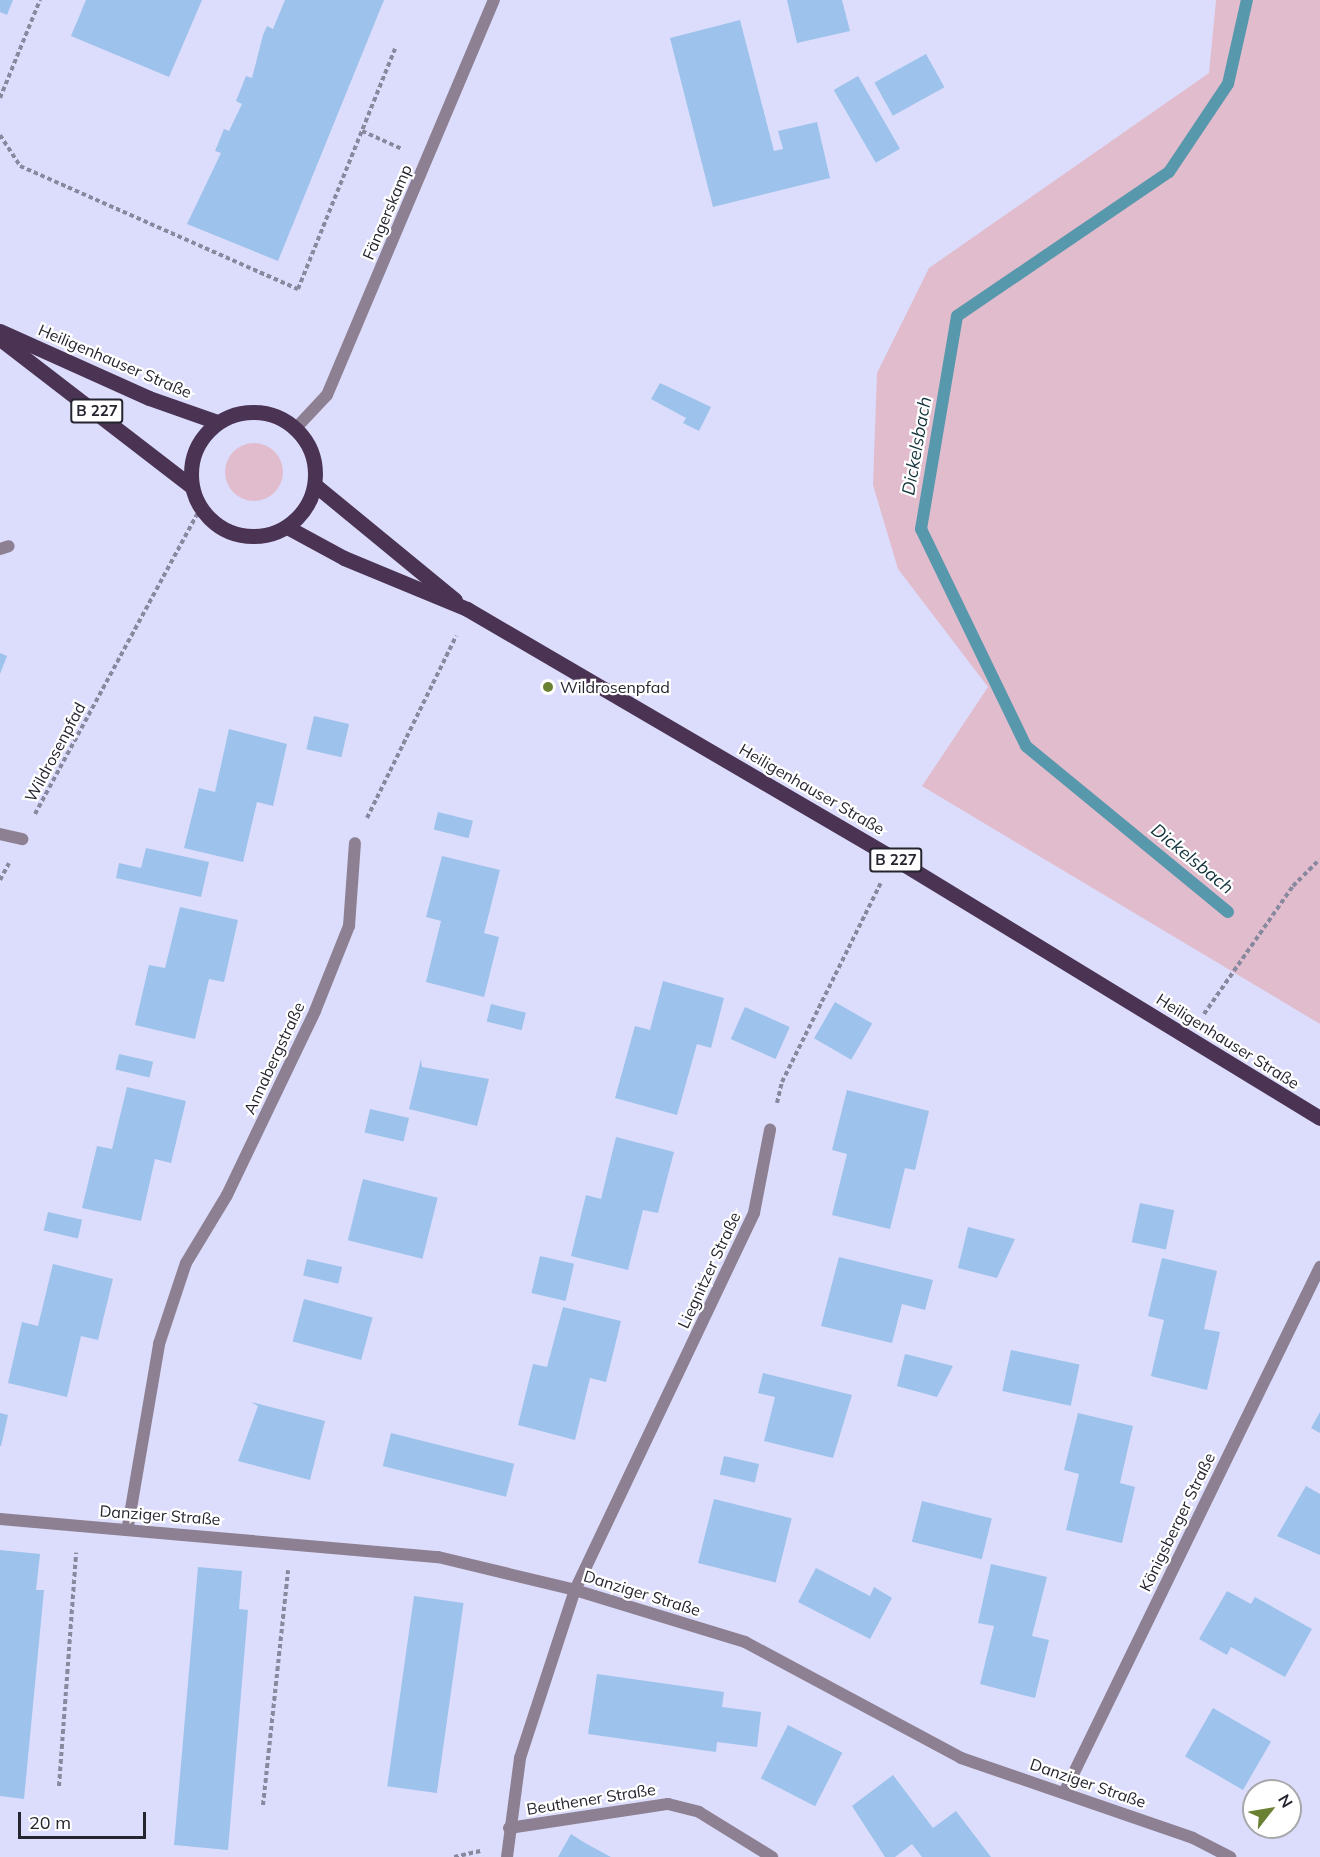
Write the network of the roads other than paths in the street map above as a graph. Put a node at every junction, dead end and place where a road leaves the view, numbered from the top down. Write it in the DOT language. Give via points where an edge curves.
graph roads {
  1 [pos="494,0"];
  2 [pos="0,331"];
  3 [pos="0,339"];
  4 [pos="217,422"];
  5 [pos="296,428"];
  6 [pos="190,486"];
  7 [pos="315,486"];
  8 [pos="287,527"];
  9 [pos="467,609"];
  10 [pos="0,834"];
  11 [pos="22,839"];
  12 [pos="355,843"];
  13 [pos="1320,1118"];
  14 [pos="770,1130"];
  15 [pos="1320,1267"];
  16 [pos="0,1519"];
  17 [pos="128,1526"];
  18 [pos="574,1590"];
  19 [pos="1065,1791"];
  20 [pos="509,1828"];
  21 [pos="507,1857"];
  22 [pos="772,1857"];
  23 [pos="1230,1857"];
  1 -- 5 [label="street, Fängerskamp" via="327,395"];
  2 -- 4 [label="main road, Heiligenhauser Straße / B 227" via="149,398"];
  3 -- 6 [label="main road, Heiligenhauser Straße / B 227"];
  4 -- 5 [label="main road" via="258,411"];
  4 -- 6 [label="main road" via="200,439 191,462"];
  5 -- 7 [label="main road" via="309,445"];
  6 -- 8 [label="main road" via="200,508 217,526 240,535 264,536"];
  7 -- 8 [label="main road" via="305,509"];
  7 -- 9 [label="main road, Heiligenhauser Straße / B 227"];
  8 -- 9 [label="main road, Heiligenhauser Straße / B 227" via="344,558"];
  9 -- 13 [label="main road, Heiligenhauser Straße / B 227" via="892,857"];
  10 -- 11 [label="street"];
  12 -- 17 [label="street, Annabergstraße" via="349,926 315,1011 227,1195 186,1263 159,1344"];
  14 -- 18 [label="street, Liegnitzer Straße" via="754,1213"];
  15 -- 19 [label="street, Königsberger Straße"];
  16 -- 17 [label="street, Danziger Straße"];
  17 -- 18 [label="street, Danziger Straße" via="438,1557"];
  18 -- 19 [label="street, Danziger Straße" via="744,1642 961,1758"];
  18 -- 20 [label="street, Beuthener Straße" via="520,1758"];
  19 -- 23 [label="street, Danziger Straße"];
  20 -- 21 [label="street, Beuthener Straße"];
  20 -- 22 [label="street, Beuthener Straße" via="668,1804 699,1812"];
}
